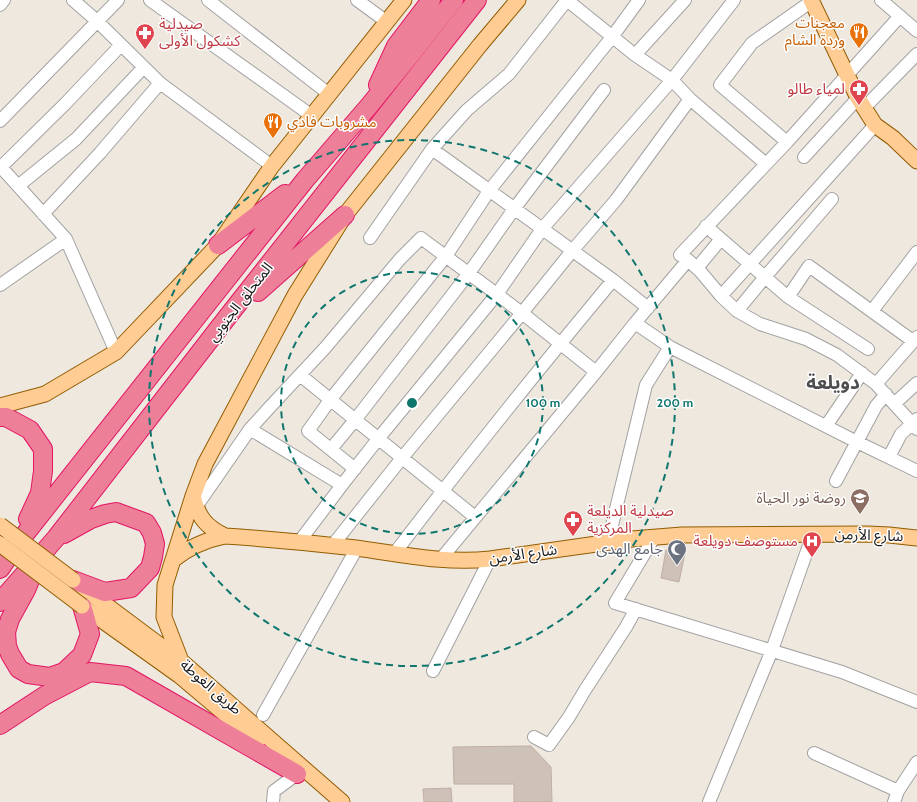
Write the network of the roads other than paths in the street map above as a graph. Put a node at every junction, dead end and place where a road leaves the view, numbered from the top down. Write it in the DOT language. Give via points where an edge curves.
graph roads {
  1 [pos="4,0"];
  2 [pos="73,0"];
  3 [pos="118,0"];
  4 [pos="150,0"];
  5 [pos="208,0"];
  6 [pos="357,0"];
  7 [pos="404,0"];
  8 [pos="431,0"];
  9 [pos="454,0"];
  10 [pos="477,0"];
  11 [pos="518,0"];
  12 [pos="639,0"];
  13 [pos="684,0"];
  14 [pos="734,0"];
  15 [pos="811,0"];
  16 [pos="881,0"];
  17 [pos="0,5"];
  18 [pos="900,16"];
  19 [pos="97,21"];
  20 [pos="387,22"];
  21 [pos="917,31"];
  22 [pos="612,37"];
  23 [pos="121,45"];
  24 [pos="635,55"];
  25 [pos="917,58"];
  26 [pos="144,67"];
  27 [pos="847,75"];
  28 [pos="672,80"];
  29 [pos="160,83"];
  30 [pos="604,90"];
  31 [pos="329,94"];
  32 [pos="690,99"];
  33 [pos="861,103"];
  34 [pos="369,106"];
  35 [pos="312,116"];
  36 [pos="0,121"];
  37 [pos="875,125"];
  38 [pos="787,142"];
  39 [pos="432,149"];
  40 [pos="804,158"];
  41 [pos="917,161"];
  42 [pos="766,164"];
  43 [pos="272,166"];
  44 [pos="0,167"];
  45 [pos="305,180"];
  46 [pos="18,186"];
  47 [pos="489,191"];
  48 [pos="832,199"];
  49 [pos="514,209"];
  50 [pos="43,214"];
  51 [pos="345,215"];
  52 [pos="706,226"];
  53 [pos="542,229"];
  54 [pos="370,238"];
  55 [pos="721,239"];
  56 [pos="66,240"];
  57 [pos="218,245"];
  58 [pos="572,251"];
  59 [pos="917,252"];
  60 [pos="446,256"];
  61 [pos="693,264"];
  62 [pos="750,264"];
  63 [pos="469,273"];
  64 [pos="765,277"];
  65 [pos="612,280"];
  66 [pos="0,285"];
  67 [pos="497,294"];
  68 [pos="721,296"];
  69 [pos="788,297"];
  70 [pos="648,308"];
  71 [pos="737,311"];
  72 [pos="872,311"];
  73 [pos="522,313"];
  74 [pos="230,315"];
  75 [pos="635,323"];
  76 [pos="915,339"];
  77 [pos="560,343"];
  78 [pos="670,346"];
  79 [pos="868,349"];
  80 [pos="116,352"];
  81 [pos="596,372"];
  82 [pos="862,373"];
  83 [pos="300,375"];
  84 [pos="917,383"];
  85 [pos="876,384"];
  86 [pos="886,394"];
  87 [pos="330,400"];
  88 [pos="894,404"];
  89 [pos="0,406"];
  90 [pos="0,418"];
  91 [pos="355,420"];
  92 [pos="915,424"];
  93 [pos="826,426"];
  94 [pos="250,429"];
  95 [pos="378,439"];
  96 [pos="857,442"];
  97 [pos="331,449"];
  98 [pos="889,457"];
  99 [pos="402,458"];
  100 [pos="355,469"];
  101 [pos="917,470"];
  102 [pos="836,481"];
  103 [pos="342,485"];
  104 [pos="442,491"];
  105 [pos="194,501"];
  106 [pos="475,517"];
  107 [pos="0,525"];
  108 [pos="813,534"];
  109 [pos="225,536"];
  110 [pos="655,536"];
  111 [pos="56,538"];
  112 [pos="917,538"];
  113 [pos="299,542"];
  114 [pos="608,542"];
  115 [pos="18,543"];
  116 [pos="0,544"];
  117 [pos="332,546"];
  118 [pos="357,548"];
  119 [pos="394,554"];
  120 [pos="41,556"];
  121 [pos="490,559"];
  122 [pos="173,560"];
  123 [pos="440,560"];
  124 [pos="1,568"];
  125 [pos="73,580"];
  126 [pos="0,602"];
  127 [pos="82,606"];
  128 [pos="636,609"];
  129 [pos="772,650"];
  130 [pos="181,661"];
  131 [pos="433,671"];
  132 [pos="917,702"];
  133 [pos="263,715"];
  134 [pos="0,725"];
  135 [pos="534,737"];
  136 [pos="814,753"];
  137 [pos="917,762"];
  138 [pos="297,774"];
  139 [pos="896,797"];
  140 [pos="273,802"];
  141 [pos="330,802"];
  142 [pos="342,802"];
  143 [pos="708,802"];
  1 -- 17 [label="street"];
  2 -- 19 [label="street"];
  3 -- 19 [label="street"];
  4 -- 35 [label="street"];
  5 -- 31 [label="street"];
  6 -- 20 [label="street"];
  7 -- 20 [label="main road"];
  8 -- 34 [label="highway" via="396,46"];
  9 -- 34 [label="highway, المتحلق الجنوبي"];
  10 -- 74 [label="highway, المتحلق الجنوبي"];
  11 -- 51 [label="main road"];
  12 -- 22 [label="street"];
  13 -- 24 [label="street"];
  14 -- 28 [label="street"];
  15 -- 27 [label="main road"];
  15 -- 38 [label="street" via="752,43 720,85"];
  16 -- 18 [label="street"];
  18 -- 21 [label="street"];
  18 -- 27 [label="street"];
  19 -- 23 [label="street"];
  19 -- 36 [label="street"];
  20 -- 31 [label="main road"];
  22 -- 24 [label="street"];
  22 -- 39 [label="street" via="567,0 509,74 467,110"];
  22 -- 47 [label="street"];
  23 -- 26 [label="street"];
  23 -- 44 [label="street" via="66,104"];
  24 -- 28 [label="street"];
  25 -- 33 [label="street"];
  26 -- 29 [label="street"];
  26 -- 46 [label="street" via="76,139"];
  27 -- 33 [label="main road"];
  27 -- 38 [label="street"];
  28 -- 32 [label="street"];
  28 -- 53 [label="street"];
  29 -- 43 [label="street"];
  29 -- 50 [label="street" via="100,154"];
  30 -- 49 [label="street"];
  31 -- 35 [label="main road"];
  32 -- 42 [label="street"];
  32 -- 58 [label="street" via="616,200"];
  33 -- 37 [label="main road"];
  33 -- 40 [label="street"];
  34 -- 45 [label="highway, المتحلق الجنوبي"];
  35 -- 43 [label="main road"];
  37 -- 41 [label="main road"];
  37 -- 62 [label="street"];
  38 -- 42 [label="street"];
  39 -- 47 [label="street"];
  39 -- 54 [label="street"];
  42 -- 52 [label="street"];
  43 -- 57 [label="main road"];
  44 -- 46 [label="street"];
  45 -- 57 [label="highway"];
  45 -- 115 [label="highway, المتحلق الجنوبي"];
  46 -- 50 [label="street"];
  47 -- 49 [label="street"];
  47 -- 60 [label="street"];
  48 -- 64 [label="street"];
  49 -- 53 [label="street"];
  49 -- 63 [label="street"];
  50 -- 56 [label="street"];
  51 -- 74 [label="highway"];
  51 -- 105 [label="main road" via="295,295 205,464"];
  52 -- 55 [label="street"];
  52 -- 61 [label="street" via="680,255"];
  53 -- 58 [label="street"];
  53 -- 67 [label="street"];
  55 -- 61 [label="street"];
  55 -- 62 [label="street"];
  56 -- 66 [label="street"];
  56 -- 80 [label="street"];
  57 -- 80 [label="main road"];
  58 -- 65 [label="street"];
  58 -- 73 [label="street"];
  59 -- 72 [label="street"];
  60 -- 63 [label="street"];
  60 -- 83 [label="street" via="421,238"];
  60 -- 87 [label="street"];
  61 -- 68 [label="street"];
  61 -- 70 [label="street"];
  62 -- 64 [label="street"];
  62 -- 68 [label="street"];
  63 -- 67 [label="street"];
  63 -- 91 [label="street"];
  64 -- 69 [label="street"];
  64 -- 71 [label="street"];
  65 -- 70 [label="street"];
  65 -- 77 [label="street"];
  67 -- 73 [label="street"];
  67 -- 95 [label="street"];
  68 -- 71 [label="street"];
  69 -- 72 [label="street" via="809,266"];
  69 -- 79 [label="street"];
  70 -- 75 [label="street"];
  71 -- 82 [label="street" via="760,324 806,339 837,355"];
  72 -- 76 [label="street"];
  73 -- 77 [label="street"];
  73 -- 99 [label="street"];
  74 -- 111 [label="highway, المتحلق الجنوبي"];
  75 -- 78 [label="street"];
  75 -- 81 [label="street"];
  76 -- 85 [label="street"];
  77 -- 81 [label="street"];
  77 -- 104 [label="street"];
  78 -- 93 [label="street"];
  78 -- 114 [label="street" via="646,385"];
  80 -- 89 [label="main road" via="45,394"];
  81 -- 106 [label="street"];
  82 -- 85 [label="street"];
  82 -- 93 [label="street"];
  83 -- 87 [label="street"];
  83 -- 94 [label="street"];
  84 -- 88 [label="street"];
  85 -- 86 [label="street"];
  86 -- 88 [label="street"];
  86 -- 96 [label="street" via="876,406"];
  87 -- 91 [label="street"];
  87 -- 97 [label="street" via="308,431"];
  88 -- 92 [label="street"];
  90 -- 115 [label="highway" via="6,417 30,430 43,449 44,471 40,493"];
  91 -- 95 [label="street"];
  91 -- 97 [label="street"];
  92 -- 98 [label="street" via="901,434"];
  93 -- 96 [label="street"];
  94 -- 103 [label="street"];
  94 -- 105 [label="street"];
  95 -- 99 [label="street"];
  95 -- 100 [label="street"];
  96 -- 98 [label="street"];
  96 -- 102 [label="street"];
  97 -- 100 [label="street"];
  98 -- 101 [label="street"];
  99 -- 104 [label="street"];
  99 -- 117 [label="street"];
  100 -- 103 [label="street"];
  103 -- 113 [label="street"];
  104 -- 106 [label="street"];
  104 -- 119 [label="street"];
  105 -- 109 [label="main road, شارع الأرمن" via="207,525"];
  105 -- 122 [label="main road"];
  106 -- 123 [label="street"];
  107 -- 120 [label="main road, bridge"];
  108 -- 110 [label="main road, شارع الأرمن"];
  108 -- 112 [label="main road, شارع الأرمن" via="889,534"];
  108 -- 129 [label="street"];
  109 -- 113 [label="main road, شارع الأرمن"];
  109 -- 122 [label="main road, شارع الأرمن" via="196,544"];
  110 -- 114 [label="main road, شارع الأرمن"];
  110 -- 128 [label="street" via="615,603"];
  111 -- 120 [label="highway, المتحلق الجنوبي"];
  111 -- 125 [label="highway" via="91,519 116,512 146,523 152,533 154,544 150,568 131,588 105,592"];
  113 -- 117 [label="main road, شارع الأرمن"];
  114 -- 121 [label="main road, شارع الأرمن"];
  115 -- 124 [label="highway, المتحلق الجنوبي"];
  116 -- 127 [label="main road, bridge"];
  117 -- 118 [label="main road, شارع الأرمن"];
  118 -- 119 [label="main road, شارع الأرمن"];
  118 -- 133 [label="street"];
  119 -- 123 [label="main road, شارع الأرمن"];
  120 -- 125 [label="main road, bridge"];
  120 -- 126 [label="highway, المتحلق الجنوبي"];
  120 -- 127 [label="highway" via="6,632 7,646 19,669 28,674 50,677 64,672 82,655 90,634"];
  121 -- 123 [label="main road, شارع الأرمن"];
  121 -- 131 [label="street"];
  122 -- 130 [label="main road" via="165,585 164,617"];
  125 -- 130 [label="main road, طريق الغوطة"];
  127 -- 138 [label="main road" via="180,676"];
  128 -- 129 [label="street"];
  128 -- 135 [label="street" via="569,717 548,745"];
  129 -- 132 [label="street" via="842,672"];
  129 -- 143 [label="street"];
  130 -- 142 [label="main road, طريق الغوطة"];
  134 -- 138 [label="highway" via="44,696 90,672 126,676"];
  136 -- 139 [label="street"];
  137 -- 139 [label="street"];
  138 -- 140 [label="street" via="274,791"];
  138 -- 141 [label="main road"];
}
